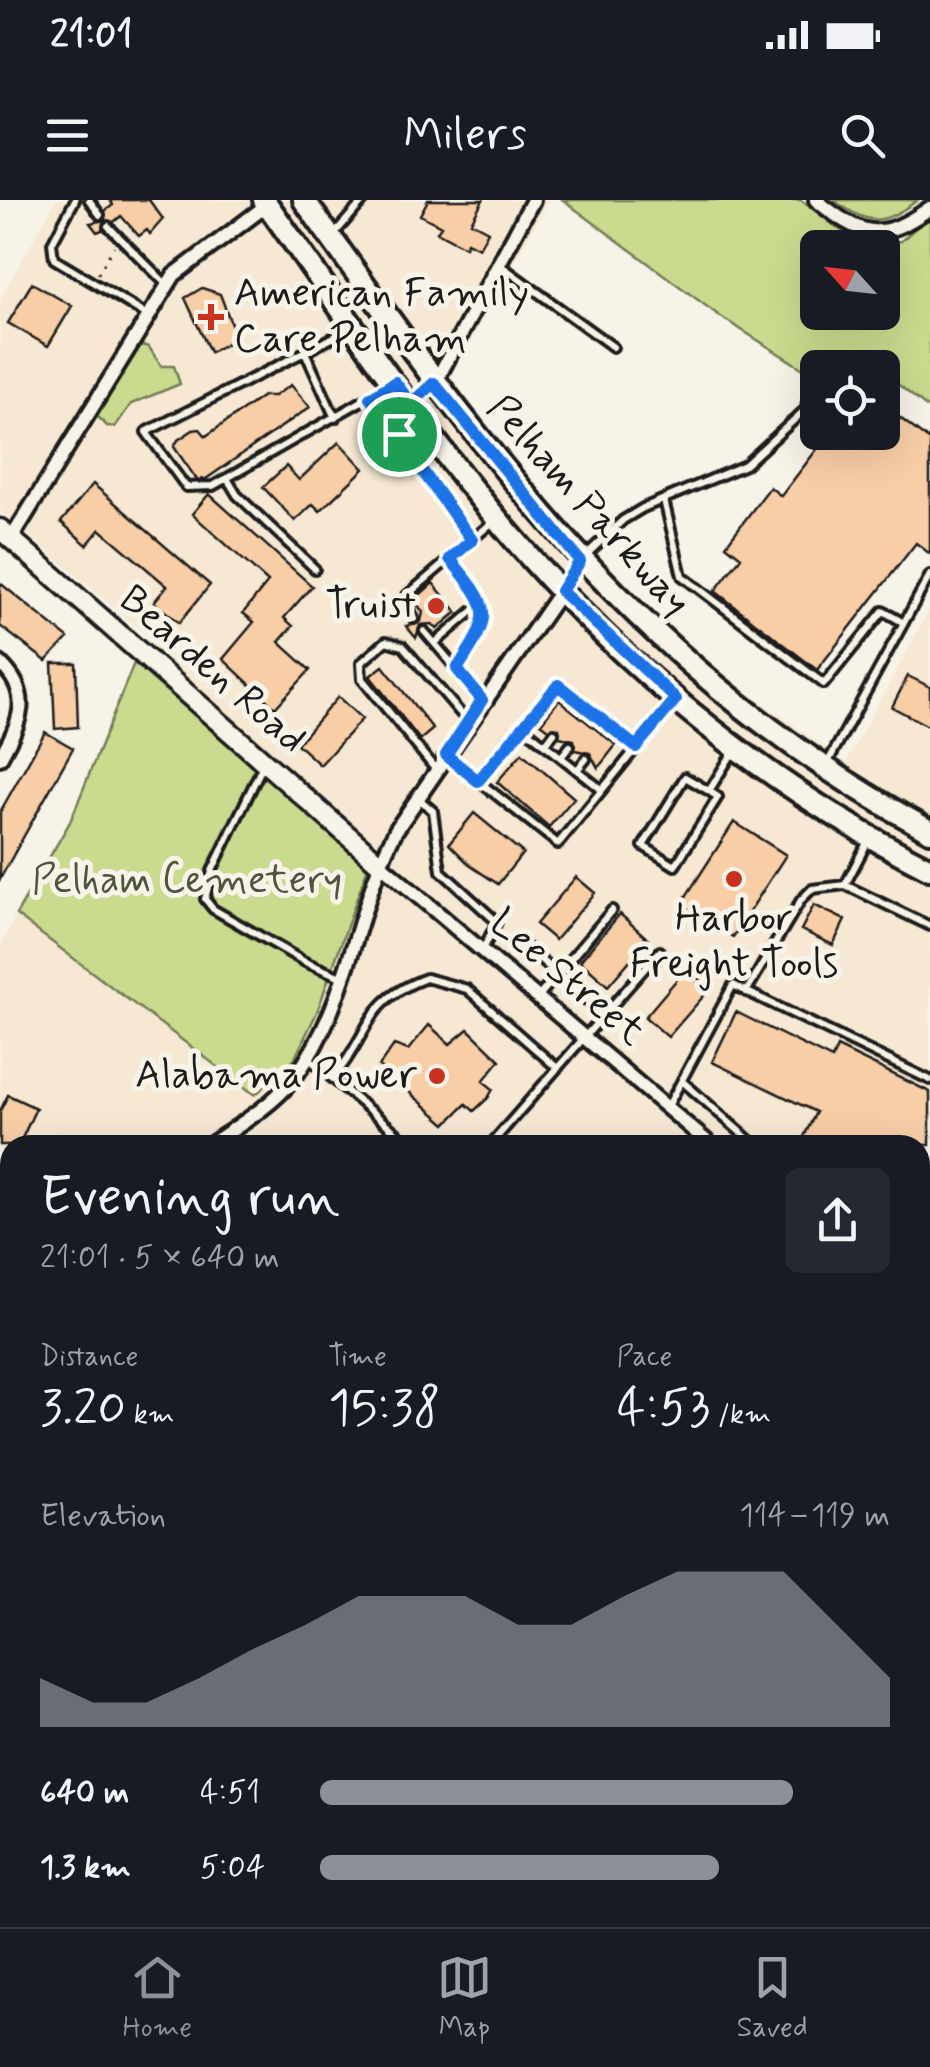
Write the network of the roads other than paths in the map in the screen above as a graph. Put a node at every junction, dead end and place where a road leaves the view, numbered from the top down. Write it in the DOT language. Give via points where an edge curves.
graph roads {
  1 [pos="75,200"];
  2 [pos="89,200"];
  3 [pos="304,200"];
  4 [pos="364,200"];
  5 [pos="533,200"];
  6 [pos="816,200"];
  7 [pos="266,202"];
  8 [pos="930,208"];
  9 [pos="100,215"];
  10 [pos="108,226"];
  11 [pos="330,237"];
  12 [pos="499,264"];
  13 [pos="166,285"];
  14 [pos="147,316"];
  15 [pos="355,326"];
  16 [pos="613,347"];
  17 [pos="306,354"];
  18 [pos="395,382"];
  19 [pos="434,383"];
  20 [pos="370,398"];
  21 [pos="411,404"];
  22 [pos="800,415"];
  23 [pos="336,418"];
  24 [pos="228,480"];
  25 [pos="664,500"];
  26 [pos="498,518"];
  27 [pos="6,534"];
  28 [pos="472,540"];
  29 [pos="450,559"];
  30 [pos="580,561"];
  31 [pos="316,569"];
  32 [pos="930,575"];
  33 [pos="561,591"];
  34 [pos="482,603"];
  35 [pos="414,620"];
  36 [pos="904,623"];
  37 [pos="424,631"];
  38 [pos="435,644"];
  39 [pos="0,664"];
  40 [pos="457,669"];
  41 [pos="676,699"];
  42 [pos="482,700"];
  43 [pos="580,702"];
  44 [pos="572,710"];
  45 [pos="596,715"];
  46 [pos="468,722"];
  47 [pos="589,724"];
  48 [pos="523,727"];
  49 [pos="612,728"];
  50 [pos="554,734"];
  51 [pos="604,736"];
  52 [pos="545,744"];
  53 [pos="570,746"];
  54 [pos="636,747"];
  55 [pos="737,747"];
  56 [pos="446,755"];
  57 [pos="561,757"];
  58 [pos="0,758"];
  59 [pos="586,759"];
  60 [pos="265,762"];
  61 [pos="825,767"];
  62 [pos="436,770"];
  63 [pos="578,770"];
  64 [pos="478,781"];
  65 [pos="602,790"];
  66 [pos="709,792"];
  67 [pos="417,797"];
  68 [pos="889,808"];
  69 [pos="930,831"];
  70 [pos="871,836"];
  71 [pos="379,863"];
  72 [pos="930,869"];
  73 [pos="845,885"];
  74 [pos="612,910"];
  75 [pos="930,926"];
  76 [pos="522,943"];
  77 [pos="483,949"];
  78 [pos="660,950"];
  79 [pos="558,974"];
  80 [pos="343,977"];
  81 [pos="746,992"];
  82 [pos="539,996"];
  83 [pos="603,1015"];
  84 [pos="586,1035"];
  85 [pos="307,1058"];
  86 [pos="556,1067"];
  87 [pos="333,1078"];
  88 [pos="682,1080"];
  89 [pos="930,1080"];
  90 [pos="667,1107"];
  91 [pos="223,1135"];
  92 [pos="399,1135"];
  93 [pos="498,1135"];
  94 [pos="699,1135"];
  95 [pos="745,1135"];
  1 -- 14 [label="lane" via="52,255"];
  2 -- 9 [label="lane"];
  3 -- 11 [label="main road, Pelham Parkway"];
  4 -- 11 [label="lane"];
  5 -- 12 [label="street"];
  6 -- 8 [label="street" via="869,233 899,227"];
  7 -- 13 [label="street"];
  7 -- 15 [label="main road, Pelham Parkway"];
  10 -- 13 [label="lane"];
  11 -- 19 [label="main road, Pelham Parkway"];
  12 -- 16 [label="lane"];
  12 -- 19 [label="street"];
  13 -- 14 [label="street"];
  14 -- 27 [label="street"];
  15 -- 17 [label="lane"];
  15 -- 18 [label="main road, Pelham Parkway"];
  17 -- 23 [label="lane"];
  17 -- 24 [label="lane" via="146,432 186,487"];
  18 -- 20 [label="lane"];
  18 -- 21 [label="main road, Pelham Parkway"];
  19 -- 21 [label="main road"];
  19 -- 30 [label="main road, Pelham Parkway"];
  20 -- 23 [label="lane"];
  20 -- 28 [label="lane"];
  21 -- 26 [label="main road, Pelham Parkway"];
  22 -- 25 [label="lane" via="745,465"];
  23 -- 24 [label="lane"];
  24 -- 31 [label="lane"];
  25 -- 30 [label="lane" via="624,520"];
  25 -- 36 [label="lane" via="682,576 824,684 883,611"];
  26 -- 28 [label="lane"];
  26 -- 33 [label="main road, Pelham Parkway"];
  27 -- 60 [label="street, Bearden Road"];
  28 -- 29 [label="lane"];
  29 -- 34 [label="lane"];
  29 -- 35 [label="lane" via="406,597"];
  30 -- 33 [label="main road"];
  30 -- 61 [label="main road, Pelham Parkway" via="703,679"];
  32 -- 36 [label="lane"];
  33 -- 41 [label="main road, Pelham Parkway"];
  33 -- 42 [label="street"];
  34 -- 38 [label="lane"];
  34 -- 40 [label="lane" via="485,627"];
  36 -- 61 [label="lane"];
  37 -- 38 [label="lane"];
  38 -- 40 [label="lane"];
  39 -- 58 [label="street" via="19,687 23,708"];
  40 -- 42 [label="lane"];
  41 -- 54 [label="lane"];
  41 -- 55 [label="main road, Pelham Parkway"];
  42 -- 46 [label="street"];
  43 -- 44 [label="lane"];
  43 -- 45 [label="lane"];
  43 -- 48 [label="lane" via="558,685"];
  45 -- 47 [label="lane"];
  45 -- 49 [label="lane"];
  46 -- 56 [label="street"];
  46 -- 62 [label="lane" via="403,646 386,641 360,663 362,679"];
  48 -- 52 [label="lane"];
  48 -- 64 [label="lane"];
  49 -- 51 [label="lane"];
  49 -- 54 [label="lane"];
  50 -- 52 [label="lane"];
  52 -- 57 [label="lane"];
  53 -- 57 [label="lane"];
  54 -- 65 [label="lane"];
  55 -- 66 [label="lane"];
  55 -- 70 [label="main road, Pelham Parkway"];
  56 -- 62 [label="street"];
  56 -- 64 [label="lane"];
  57 -- 63 [label="lane"];
  59 -- 63 [label="lane"];
  60 -- 71 [label="street, Bearden Road"];
  60 -- 80 [label="lane" via="205,899 305,962"];
  61 -- 68 [label="main road, Pelham Parkway"];
  62 -- 67 [label="street"];
  63 -- 65 [label="lane"];
  64 -- 65 [label="lane" via="558,844"];
  66 -- 66 [label="lane" via="685,777 642,846 676,866 718,797"];
  67 -- 71 [label="street"];
  67 -- 77 [label="lane" via="432,811 441,871 497,922"];
  68 -- 69 [label="main road, Pelham Parkway"];
  68 -- 70 [label="main road"];
  70 -- 72 [label="main road, Pelham Parkway"];
  70 -- 73 [label="lane"];
  71 -- 77 [label="street, Lee Street"];
  71 -- 80 [label="street"];
  73 -- 75 [label="lane"];
  73 -- 81 [label="lane" via="812,888"];
  74 -- 79 [label="lane"];
  76 -- 79 [label="lane"];
  77 -- 82 [label="street, Lee Street"];
  78 -- 83 [label="lane"];
  79 -- 82 [label="lane"];
  79 -- 83 [label="lane"];
  80 -- 85 [label="street"];
  81 -- 88 [label="lane" via="734,986"];
  81 -- 89 [label="lane"];
  82 -- 84 [label="street, Lee Street"];
  83 -- 84 [label="lane"];
  84 -- 86 [label="lane"];
  84 -- 90 [label="street, Lee Street"];
  85 -- 87 [label="lane"];
  85 -- 91 [label="street" via="288,1085"];
  86 -- 87 [label="lane" via="467,989 426,978 380,1002"];
  86 -- 93 [label="lane"];
  87 -- 92 [label="lane"];
  88 -- 90 [label="lane"];
  88 -- 95 [label="lane"];
  90 -- 94 [label="street, Lee Street"];
}
